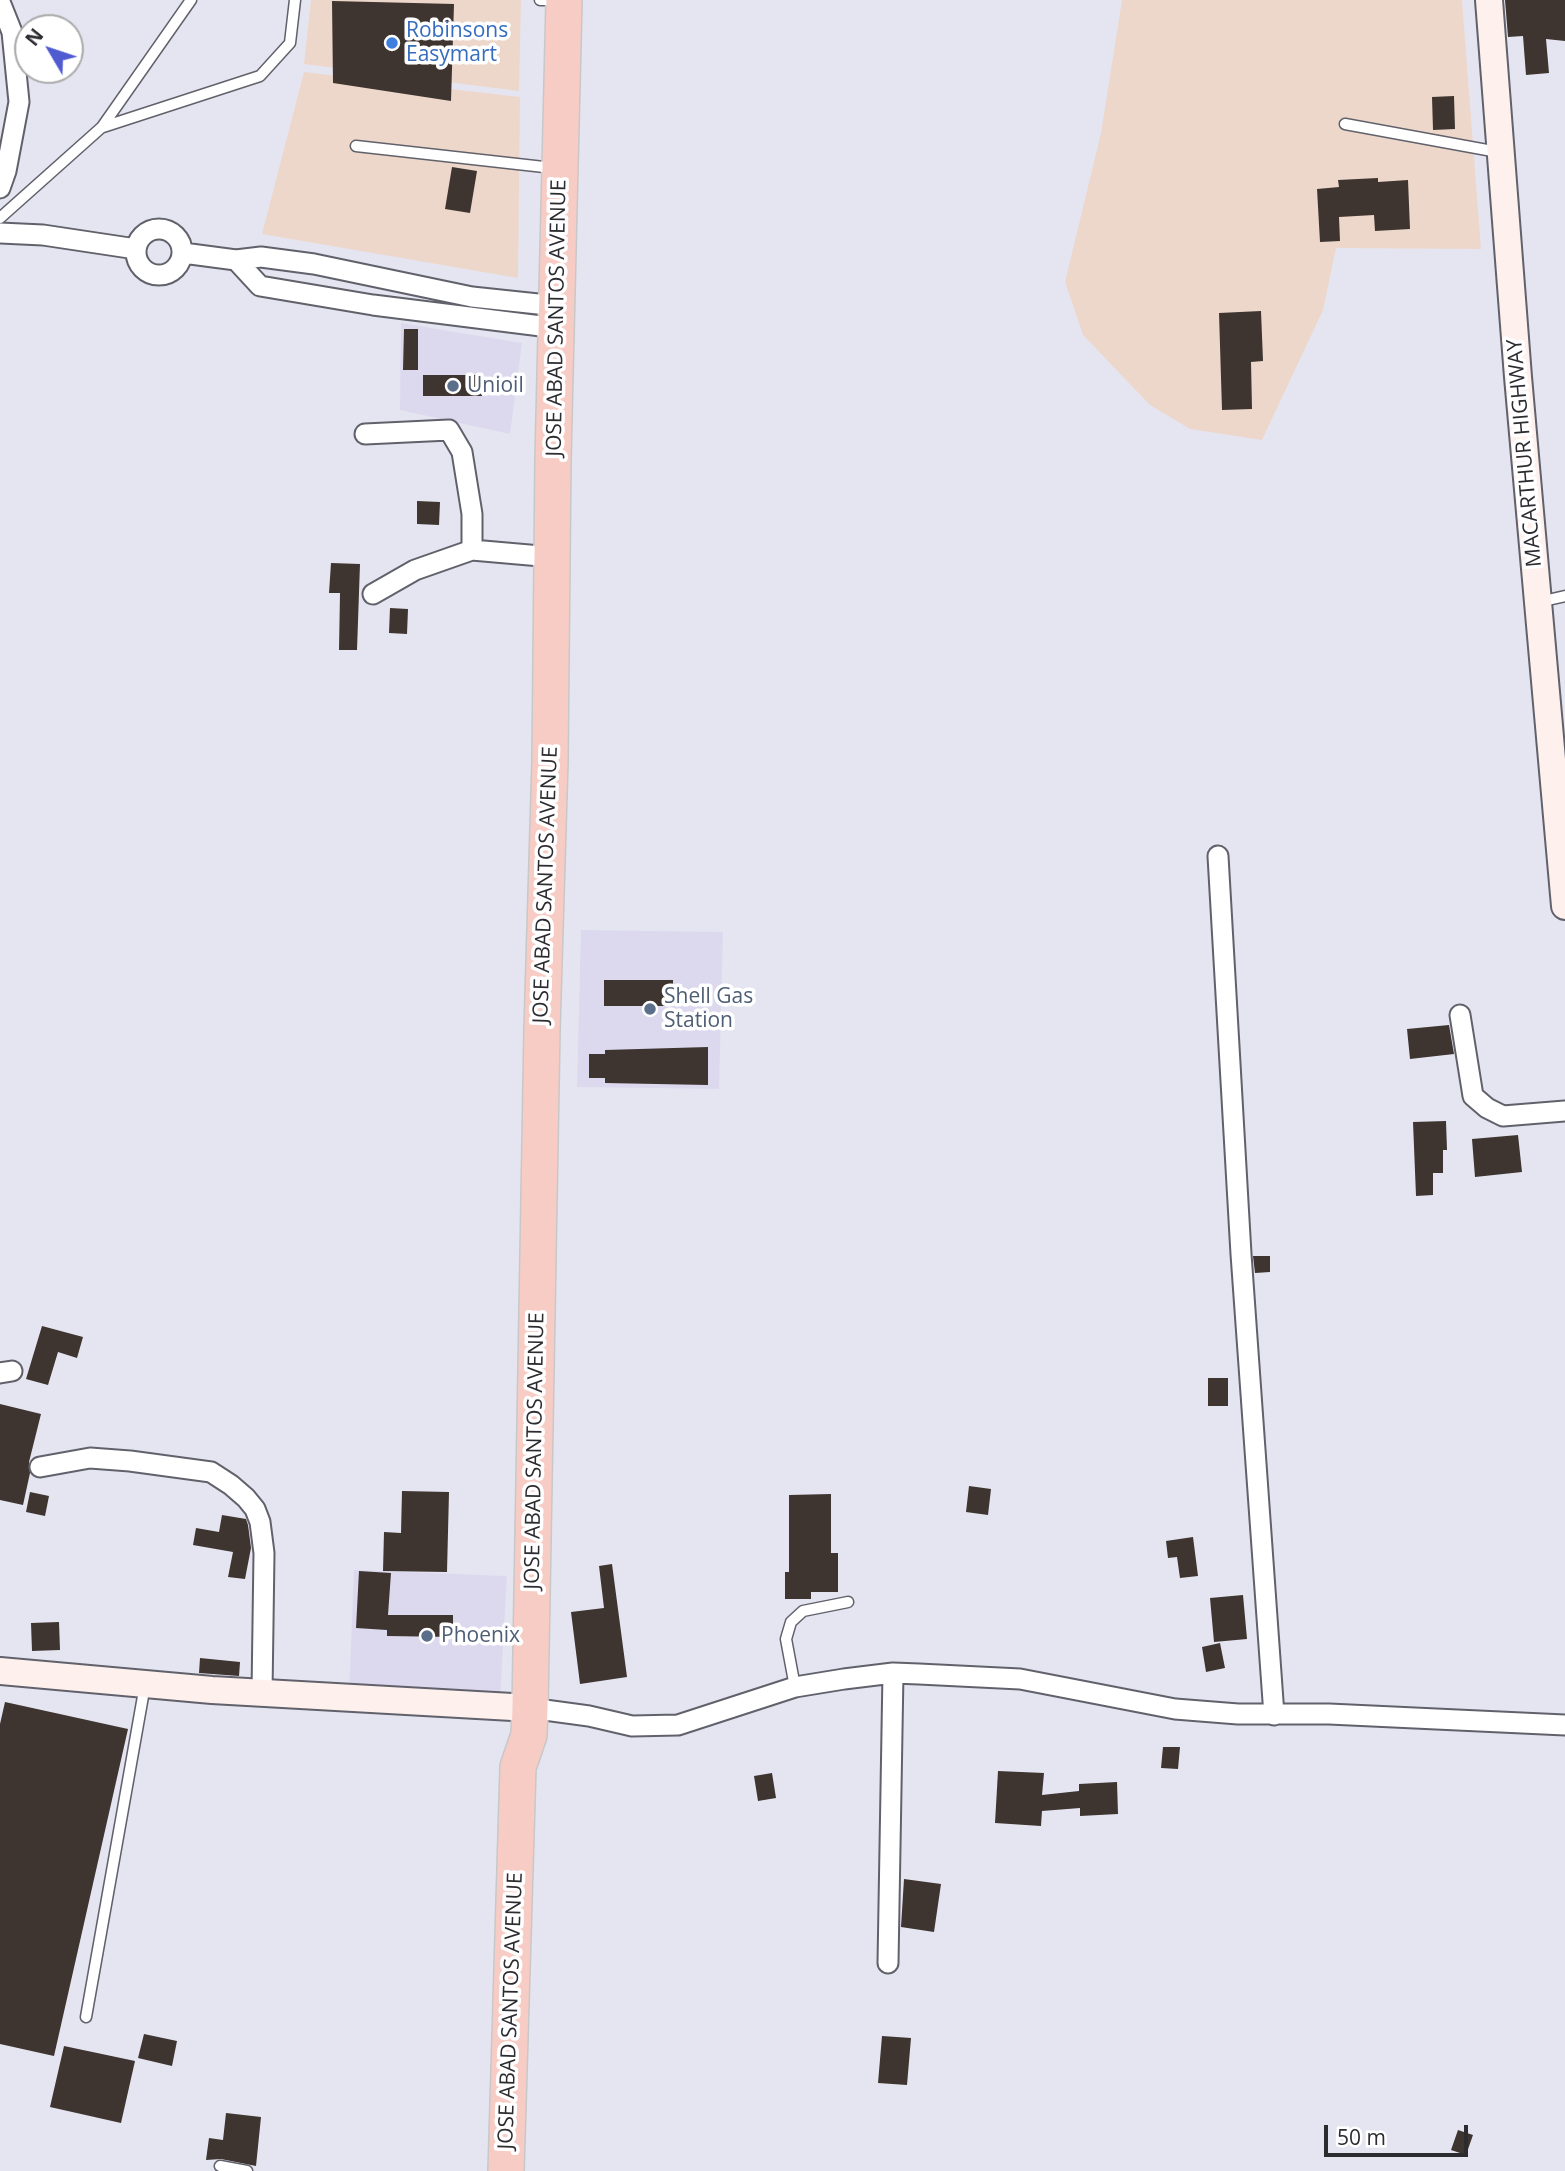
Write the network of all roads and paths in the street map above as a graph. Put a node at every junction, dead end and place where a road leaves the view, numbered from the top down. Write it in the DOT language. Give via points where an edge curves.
graph roads {
  1 [pos="191,0"];
  2 [pos="295,0"];
  3 [pos="540,0"];
  4 [pos="546,0"];
  5 [pos="564,0"];
  6 [pos="1489,0"];
  7 [pos="0,2"];
  8 [pos="1345,124"];
  9 [pos="102,127"];
  10 [pos="356,146"];
  11 [pos="1502,153"];
  12 [pos="552,168"];
  13 [pos="0,188"];
  14 [pos="0,218"];
  15 [pos="0,233"];
  16 [pos="136,249"];
  17 [pos="183,253"];
  18 [pos="236,260"];
  19 [pos="314,264"];
  20 [pos="375,275"];
  21 [pos="450,291"];
  22 [pos="316,294"];
  23 [pos="483,298"];
  24 [pos="373,305"];
  25 [pos="448,315"];
  26 [pos="548,316"];
  27 [pos="480,318"];
  28 [pos="365,434"];
  29 [pos="472,550"];
  30 [pos="542,556"];
  31 [pos="373,594"];
  32 [pos="1565,596"];
  33 [pos="1538,602"];
  34 [pos="1217,856"];
  35 [pos="1565,906"];
  36 [pos="1460,1015"];
  37 [pos="1565,1111"];
  38 [pos="40,1466"];
  39 [pos="848,1602"];
  40 [pos="0,1671"];
  41 [pos="893,1674"];
  42 [pos="145,1685"];
  43 [pos="794,1687"];
  44 [pos="262,1693"];
  45 [pos="518,1708"];
  46 [pos="1274,1715"];
  47 [pos="1565,1725"];
  48 [pos="888,1963"];
  49 [pos="86,2017"];
  50 [pos="220,2166"];
  51 [pos="247,2171"];
  52 [pos="506,2171"];
  1 -- 9 [label="lane"];
  2 -- 9 [label="lane" via="290,43 260,76"];
  3 -- 4 [label="lane"];
  4 -- 5 [label="lane"];
  4 -- 12 [label="highway, JOSE ABAD SANTOS AVENUE"];
  5 -- 12 [label="highway, JOSE ABAD SANTOS AVENUE"];
  6 -- 11 [label="main road, MACARTHUR HIGHWAY"];
  7 -- 13 [label="street" via="12,32 19,102"];
  8 -- 11 [label="lane"];
  9 -- 14 [label="lane"];
  10 -- 12 [label="lane"];
  11 -- 33 [label="main road, MACARTHUR HIGHWAY"];
  12 -- 26 [label="highway, JOSE ABAD SANTOS AVENUE"];
  15 -- 16 [label="street"];
  16 -- 17 [label="street" via="149,231 160,228 179,239"];
  16 -- 17 [label="street" via="144,269 164,275 174,270"];
  17 -- 18 [label="street"];
  18 -- 19 [label="street" via="261,257"];
  18 -- 22 [label="street" via="260,286"];
  19 -- 20 [label="street"];
  19 -- 22 [label="street"];
  20 -- 21 [label="street"];
  20 -- 24 [label="street"];
  21 -- 23 [label="street"];
  21 -- 25 [label="street"];
  22 -- 24 [label="street"];
  23 -- 26 [label="street"];
  23 -- 27 [label="street"];
  24 -- 25 [label="street"];
  25 -- 27 [label="street"];
  26 -- 27 [label="street"];
  26 -- 30 [label="highway, JOSE ABAD SANTOS AVENUE"];
  28 -- 29 [label="street" via="449,430 463,452"];
  29 -- 30 [label="street"];
  29 -- 31 [label="street" via="415,570"];
  30 -- 45 [label="highway, JOSE ABAD SANTOS AVENUE" via="511,1616"];
  32 -- 33 [label="lane"];
  33 -- 35 [label="main road, MACARTHUR HIGHWAY"];
  34 -- 46 [label="street"];
  36 -- 37 [label="street" via="1473,1096 1503,1116"];
  38 -- 44 [label="street" via="90,1458 211,1472 246,1498 260,1522 264,1553"];
  39 -- 43 [label="lane" via="803,1611 791,1622 786,1639"];
  40 -- 42 [label="main road"];
  41 -- 43 [label="street"];
  41 -- 46 [label="street" via="1020,1679 1175,1709"];
  41 -- 48 [label="street"];
  42 -- 44 [label="main road"];
  42 -- 49 [label="lane"];
  43 -- 45 [label="street" via="678,1725 632,1726"];
  44 -- 45 [label="main road"];
  45 -- 52 [label="highway, JOSE ABAD SANTOS AVENUE" via="507,1731 518,1767"];
  46 -- 47 [label="street"];
  50 -- 51 [label="lane"];
}
